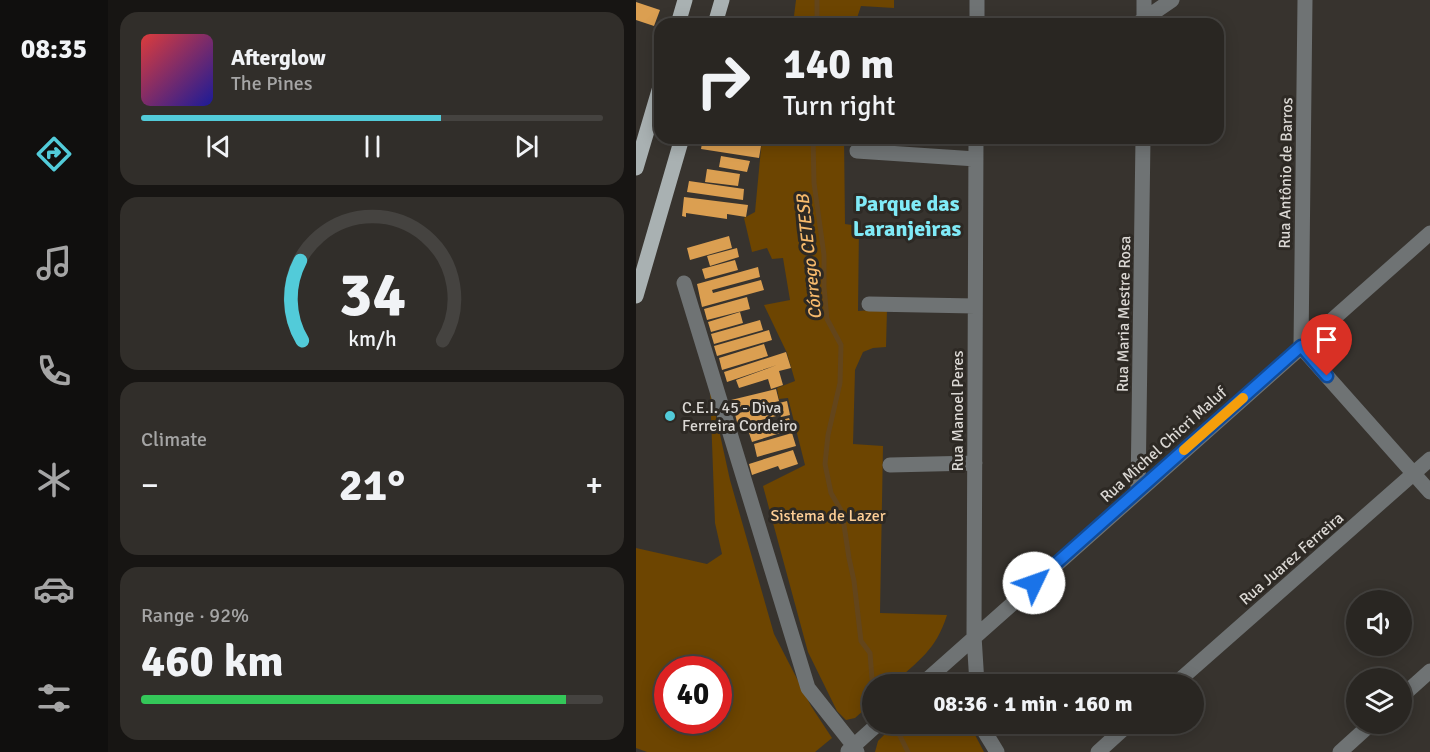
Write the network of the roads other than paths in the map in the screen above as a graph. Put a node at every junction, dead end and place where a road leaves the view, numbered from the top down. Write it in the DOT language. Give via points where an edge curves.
graph roads {
  1 [pos="685,0"];
  2 [pos="722,0"];
  3 [pos="977,0"];
  4 [pos="1144,0"];
  5 [pos="1172,0"];
  6 [pos="1305,0"];
  7 [pos="680,18"];
  8 [pos="717,18"];
  9 [pos="977,18"];
  10 [pos="1142,18"];
  11 [pos="1148,18"];
  12 [pos="654,106"];
  13 [pos="680,144"];
  14 [pos="976,144"];
  15 [pos="1143,144"];
  16 [pos="857,152"];
  17 [pos="976,159"];
  18 [pos="637,161"];
  19 [pos="1430,233"];
  20 [pos="684,283"];
  21 [pos="636,296"];
  22 [pos="869,304"];
  23 [pos="975,306"];
  24 [pos="1301,346"];
  25 [pos="1430,459"];
  26 [pos="975,463"];
  27 [pos="890,465"];
  28 [pos="1413,474"];
  29 [pos="1138,491"];
  30 [pos="1430,492"];
  31 [pos="974,636"];
  32 [pos="1430,671"];
  33 [pos="933,674"];
  34 [pos="976,674"];
  35 [pos="1186,674"];
  36 [pos="1412,687"];
  37 [pos="868,734"];
  38 [pos="986,734"];
  39 [pos="1118,734"];
  40 [pos="1360,734"];
  41 [pos="853,750"];
  42 [pos="997,752"];
  43 [pos="1098,752"];
  44 [pos="1340,752"];
  1 -- 7 [label="main road"];
  2 -- 8 [label="main road"];
  3 -- 9 [label="street"];
  4 -- 10 [label="street"];
  5 -- 11 [label="street"];
  6 -- 24 [label="street, Rua Antônio de Barros"];
  12 -- 18 [label="main road"];
  13 -- 21 [label="main road"];
  14 -- 17 [label="street, Rua Manoel Peres"];
  15 -- 29 [label="street, Rua Maria Mestre Rosa"];
  16 -- 17 [label="street"];
  17 -- 23 [label="street, Rua Manoel Peres"];
  19 -- 24 [label="street, Rua Michel Chicri Maluf"];
  20 -- 41 [label="street" via="807,688"];
  22 -- 23 [label="street"];
  23 -- 26 [label="street, Rua Manoel Peres"];
  24 -- 28 [label="street"];
  24 -- 29 [label="street, Rua Michel Chicri Maluf"];
  25 -- 28 [label="street, Rua Juarez Ferreira"];
  26 -- 27 [label="street"];
  26 -- 31 [label="street, Rua Manoel Peres"];
  28 -- 30 [label="street"];
  28 -- 35 [label="street, Rua Juarez Ferreira"];
  29 -- 31 [label="street, Rua Michel Chicri Maluf"];
  31 -- 33 [label="street, Rua Michel Chicri Maluf"];
  31 -- 34 [label="street, Rua Manoel Peres"];
  32 -- 36 [label="street"];
  37 -- 41 [label="street"];
  38 -- 42 [label="street"];
  39 -- 43 [label="street"];
  40 -- 44 [label="street"];
}
